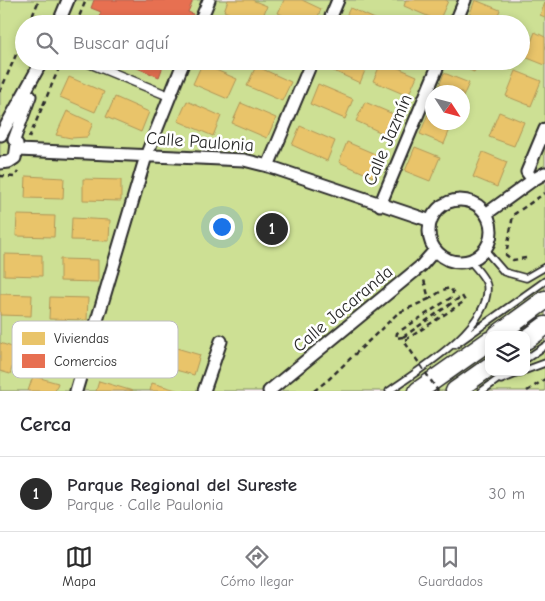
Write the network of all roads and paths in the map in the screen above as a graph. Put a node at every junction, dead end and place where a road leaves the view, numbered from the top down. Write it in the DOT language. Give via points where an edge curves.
graph roads {
  1 [pos="39,0"];
  2 [pos="68,0"];
  3 [pos="86,0"];
  4 [pos="209,0"];
  5 [pos="338,0"];
  6 [pos="465,0"];
  7 [pos="33,15"];
  8 [pos="62,15"];
  9 [pos="80,15"];
  10 [pos="203,15"];
  11 [pos="332,15"];
  12 [pos="459,15"];
  13 [pos="15,57"];
  14 [pos="37,70"];
  15 [pos="39,70"];
  16 [pos="58,70"];
  17 [pos="106,70"];
  18 [pos="180,70"];
  19 [pos="308,70"];
  20 [pos="436,70"];
  21 [pos="0,92"];
  22 [pos="170,96"];
  23 [pos="545,129"];
  24 [pos="1,135"];
  25 [pos="19,147"];
  26 [pos="146,156"];
  27 [pos="0,163"];
  28 [pos="268,166"];
  29 [pos="545,173"];
  30 [pos="0,176"];
  31 [pos="533,180"];
  32 [pos="545,193"];
  33 [pos="380,205"];
  34 [pos="486,214"];
  35 [pos="431,222"];
  36 [pos="435,250"];
  37 [pos="485,250"];
  38 [pos="526,258"];
  39 [pos="470,261"];
  40 [pos="421,266"];
  41 [pos="545,267"];
  42 [pos="545,281"];
  43 [pos="429,299"];
  44 [pos="545,300"];
  45 [pos="97,321"];
  46 [pos="545,326"];
  47 [pos="502,331"];
  48 [pos="530,337"];
  49 [pos="221,341"];
  50 [pos="485,343"];
  51 [pos="545,346"];
  52 [pos="530,356"];
  53 [pos="433,360"];
  54 [pos="545,362"];
  55 [pos="530,368"];
  56 [pos="488,376"];
  57 [pos="490,376"];
  58 [pos="80,378"];
  59 [pos="545,379"];
  60 [pos="76,391"];
  61 [pos="204,391"];
  62 [pos="269,391"];
  63 [pos="314,391"];
  64 [pos="389,391"];
  65 [pos="418,391"];
  66 [pos="438,391"];
  67 [pos="455,391"];
  68 [pos="482,391"];
  69 [pos="527,391"];
  1 -- 7 [label="path"];
  2 -- 8 [label="street"];
  3 -- 9 [label="path"];
  4 -- 10 [label="street"];
  5 -- 11 [label="street"];
  6 -- 12 [label="street"];
  13 -- 21 [label="path"];
  14 -- 24 [label="street"];
  15 -- 25 [label="street"];
  16 -- 25 [label="path"];
  17 -- 22 [label="street"];
  18 -- 22 [label="street"];
  19 -- 28 [label="street"];
  20 -- 33 [label="street, Calle Jazmín"];
  22 -- 26 [label="street"];
  23 -- 31 [label="street" via="527,172"];
  24 -- 25 [label="street, Calle Paulonia"];
  25 -- 26 [label="street, Calle Paulonia"];
  25 -- 27 [label="street" via="15,158"];
  25 -- 30 [label="path" via="16,178"];
  26 -- 28 [label="street, Calle Paulonia" via="244,160"];
  26 -- 45 [label="street"];
  28 -- 33 [label="street, Calle Paulonia"];
  29 -- 31 [label="street"];
  31 -- 34 [label="street"];
  32 -- 38 [label="path" via="513,215 506,255 513,260"];
  33 -- 35 [label="street, Calle Paulonia"];
  34 -- 35 [label="street" via="470,202 451,202 435,213"];
  34 -- 37 [label="street" via="491,232"];
  35 -- 36 [label="street" via="431,241"];
  36 -- 39 [label="street" via="451,261"];
  36 -- 40 [label="street, Calle Jacaranda"];
  37 -- 39 [label="street"];
  37 -- 41 [label="lane" via="504,272 526,278"];
  39 -- 53 [label="lane" via="487,284 487,303 475,322"];
  40 -- 43 [label="path"];
  40 -- 62 [label="street, Calle Jacaranda"];
  42 -- 53 [label="lane"];
  43 -- 63 [label="path" via="398,314"];
  43 -- 66 [label="path, bridge" via="443,290 450,288 453,292 452,297 397,333 396,338 403,337 462,296 465,301 404,340"];
  44 -- 47 [label="main road"];
  46 -- 48 [label="main road"];
  49 -- 61 [label="street"];
  50 -- 65 [label="main road"];
  51 -- 52 [label="lane"];
  53 -- 64 [label="lane"];
  54 -- 55 [label="lane"];
  56 -- 67 [label="main road"];
  57 -- 68 [label="lane"];
  58 -- 60 [label="street"];
  59 -- 69 [label="path"];
}
